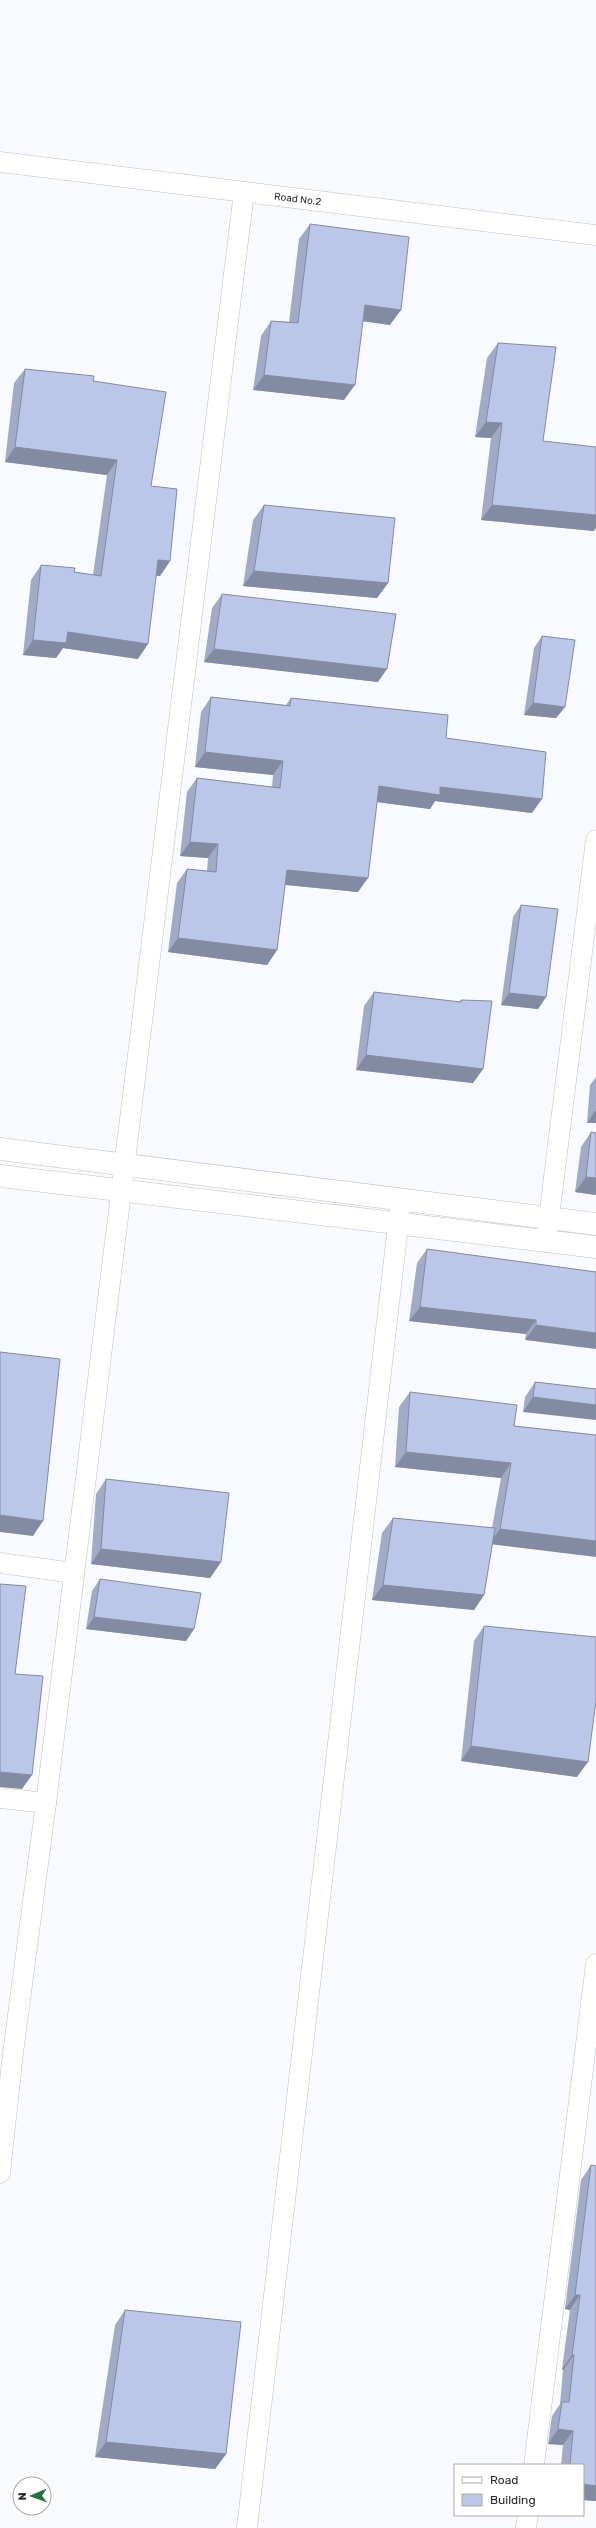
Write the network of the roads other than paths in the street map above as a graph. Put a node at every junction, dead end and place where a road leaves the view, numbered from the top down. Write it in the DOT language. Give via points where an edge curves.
graph roads {
  1 [pos="0,162"];
  2 [pos="244,192"];
  3 [pos="596,235"];
  4 [pos="596,840"];
  5 [pos="0,1149"];
  6 [pos="123,1166"];
  7 [pos="0,1176"];
  8 [pos="120,1190"];
  9 [pos="401,1200"];
  10 [pos="548,1218"];
  11 [pos="399,1223"];
  12 [pos="596,1224"];
  13 [pos="546,1241"];
  14 [pos="596,1247"];
  15 [pos="0,1563"];
  16 [pos="74,1573"];
  17 [pos="0,1798"];
  18 [pos="46,1803"];
  19 [pos="596,1964"];
  20 [pos="6,2052"];
  21 [pos="0,2173"];
  22 [pos="534,2464"];
  23 [pos="528,2516"];
  24 [pos="247,2528"];
  25 [pos="526,2528"];
  1 -- 2 [label="street, Road No.2"];
  2 -- 3 [label="street, Road No.2"];
  2 -- 6 [label="street"];
  4 -- 10 [label="street"];
  5 -- 6 [label="main road"];
  6 -- 8 [label="street"];
  6 -- 9 [label="main road"];
  7 -- 8 [label="main road"];
  8 -- 11 [label="main road"];
  8 -- 16 [label="street"];
  9 -- 10 [label="main road"];
  9 -- 11 [label="street"];
  10 -- 12 [label="main road"];
  10 -- 13 [label="street"];
  11 -- 13 [label="main road"];
  11 -- 24 [label="street"];
  13 -- 14 [label="main road"];
  15 -- 16 [label="street"];
  16 -- 18 [label="street"];
  17 -- 18 [label="street"];
  18 -- 20 [label="street"];
  19 -- 22 [label="street"];
  20 -- 21 [label="street"];
  23 -- 25 [label="street"];
}
